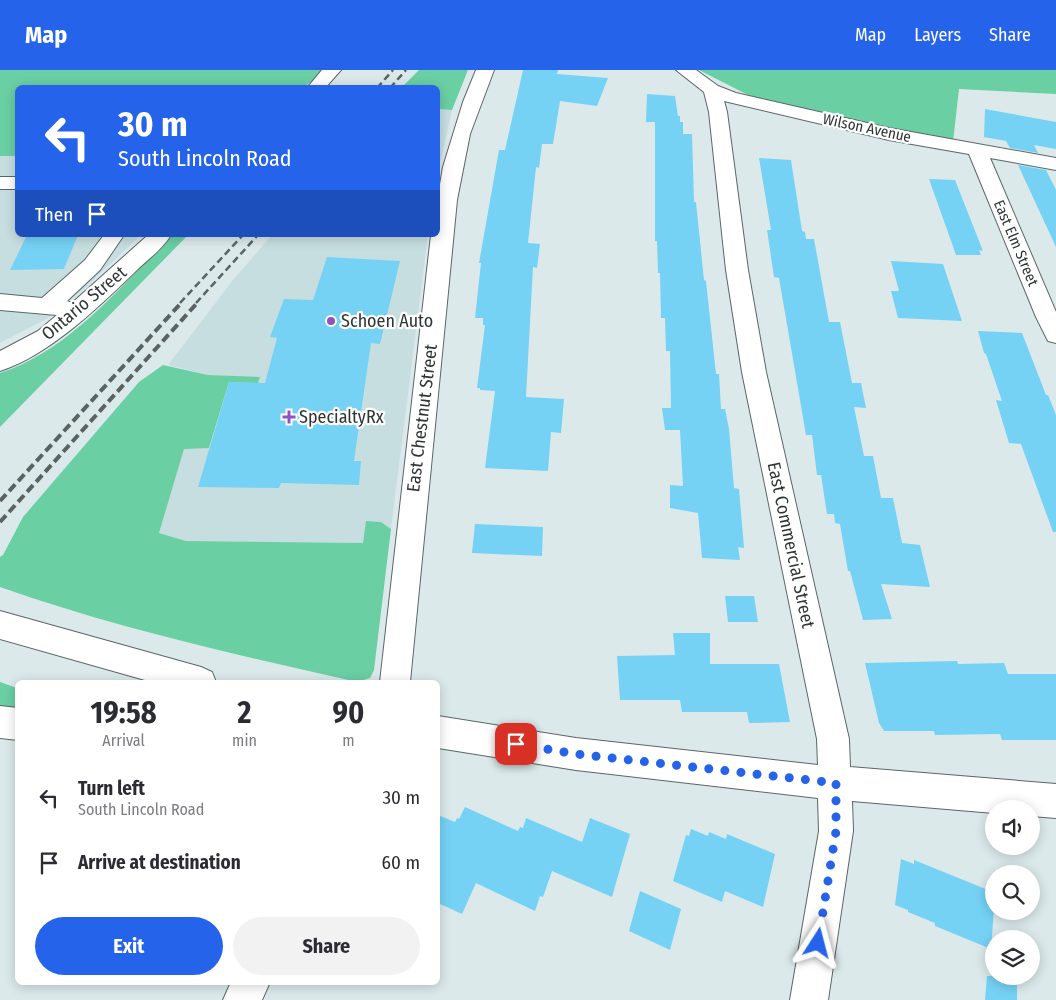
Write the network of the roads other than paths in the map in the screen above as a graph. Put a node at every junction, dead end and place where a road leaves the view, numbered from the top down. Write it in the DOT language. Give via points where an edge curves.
graph roads {
  1 [pos="332,70"];
  2 [pos="484,70"];
  3 [pos="685,70"];
  4 [pos="318,85"];
  5 [pos="712,90"];
  6 [pos="977,150"];
  7 [pos="1056,164"];
  8 [pos="0,183"];
  9 [pos="15,183"];
  10 [pos="113,237"];
  11 [pos="159,237"];
  12 [pos="0,302"];
  13 [pos="46,307"];
  14 [pos="78,310"];
  15 [pos="1056,335"];
  16 [pos="0,362"];
  17 [pos="0,625"];
  18 [pos="195,680"];
  19 [pos="395,680"];
  20 [pos="0,722"];
  21 [pos="15,724"];
  22 [pos="440,732"];
  23 [pos="836,783"];
  24 [pos="1056,801"];
  25 [pos="250,985"];
  26 [pos="242,1000"];
  27 [pos="809,1000"];
  1 -- 4 [label="street"];
  2 -- 19 [label="street, East Chestnut Street" via="471,99 448,182"];
  3 -- 5 [label="street, Wilson Avenue"];
  5 -- 6 [label="street, Wilson Avenue" via="889,134"];
  5 -- 23 [label="street, East Commercial Street" via="718,112 737,270 754,372 833,739"];
  6 -- 7 [label="street, Wilson Avenue"];
  6 -- 15 [label="street, East Elm Street"];
  8 -- 9 [label="street"];
  10 -- 13 [label="street" via="93,265"];
  11 -- 14 [label="street, Ontario Street"];
  12 -- 13 [label="street"];
  13 -- 14 [label="street"];
  14 -- 16 [label="street, Ontario Street" via="46,337"];
  17 -- 18 [label="street"];
  20 -- 21 [label="street"];
  22 -- 23 [label="street" via="576,754"];
  23 -- 24 [label="street"];
  23 -- 27 [label="street, East Commercial Street" via="835,840"];
  25 -- 26 [label="street"];
}
